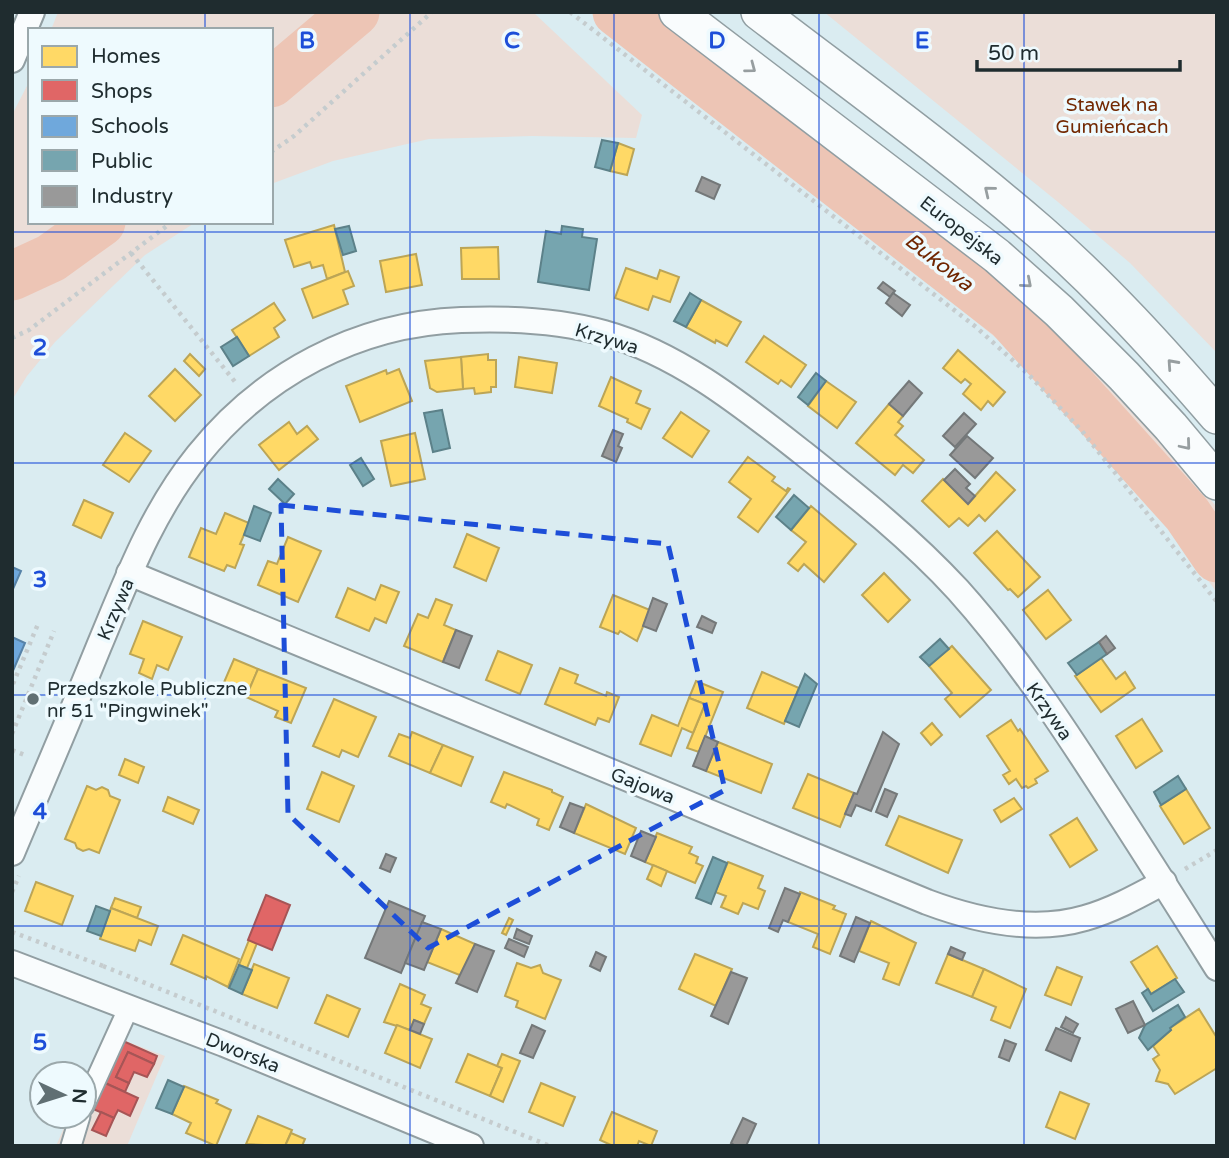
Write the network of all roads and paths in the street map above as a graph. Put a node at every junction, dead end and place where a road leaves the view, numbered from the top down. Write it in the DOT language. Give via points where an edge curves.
graph roads {
  1 [pos="33,12"];
  2 [pos="432,12"];
  3 [pos="570,12"];
  4 [pos="677,12"];
  5 [pos="759,12"];
  6 [pos="12,60"];
  7 [pos="273,151"];
  8 [pos="169,224"];
  9 [pos="131,253"];
  10 [pos="12,338"];
  11 [pos="251,401"];
  12 [pos="1217,416"];
  13 [pos="1217,482"];
  14 [pos="129,573"];
  15 [pos="1217,602"];
  16 [pos="38,624"];
  17 [pos="54,631"];
  18 [pos="13,684"];
  19 [pos="12,734"];
  20 [pos="1217,850"];
  21 [pos="17,860"];
  22 [pos="1164,882"];
  23 [pos="12,892"];
  24 [pos="12,963"];
  25 [pos="103,966"];
  26 [pos="1217,968"];
  27 [pos="129,1007"];
  28 [pos="98,1075"];
  29 [pos="471,1146"];
  30 [pos="550,1146"];
  1 -- 6 [label="street"];
  2 -- 7 [label="path"];
  3 -- 15 [label="path" via="976,327 1082,431"];
  4 -- 13 [label="main road, Europejska, one-way" via="997,256 1124,376"];
  12 -- 5 [label="main road, one-way" via="1135,324 1040,232"];
  8 -- 9 [label="path"];
  9 -- 10 [label="path"];
  9 -- 11 [label="path"];
  11 -- 14 [label="street, Krzywa" via="224,425 174,486"];
  11 -- 22 [label="street, Krzywa" via="336,347 391,328 448,320 516,320 578,327 664,358 713,386 803,454 878,514 958,590 1062,727"];
  14 -- 21 [label="street, Krzywa"];
  14 -- 22 [label="street, Gajowa" via="956,912 1022,924 1067,923 1103,912"];
  16 -- 18 [label="path"];
  17 -- 19 [label="path"];
  20 -- 22 [label="path"];
  21 -- 23 [label="path"];
  22 -- 26 [label="street, Krzywa"];
  24 -- 27 [label="street, Dworska"];
  25 -- 30 [label="path"];
  27 -- 28 [label="street"];
  27 -- 29 [label="street, Dworska"];
}
